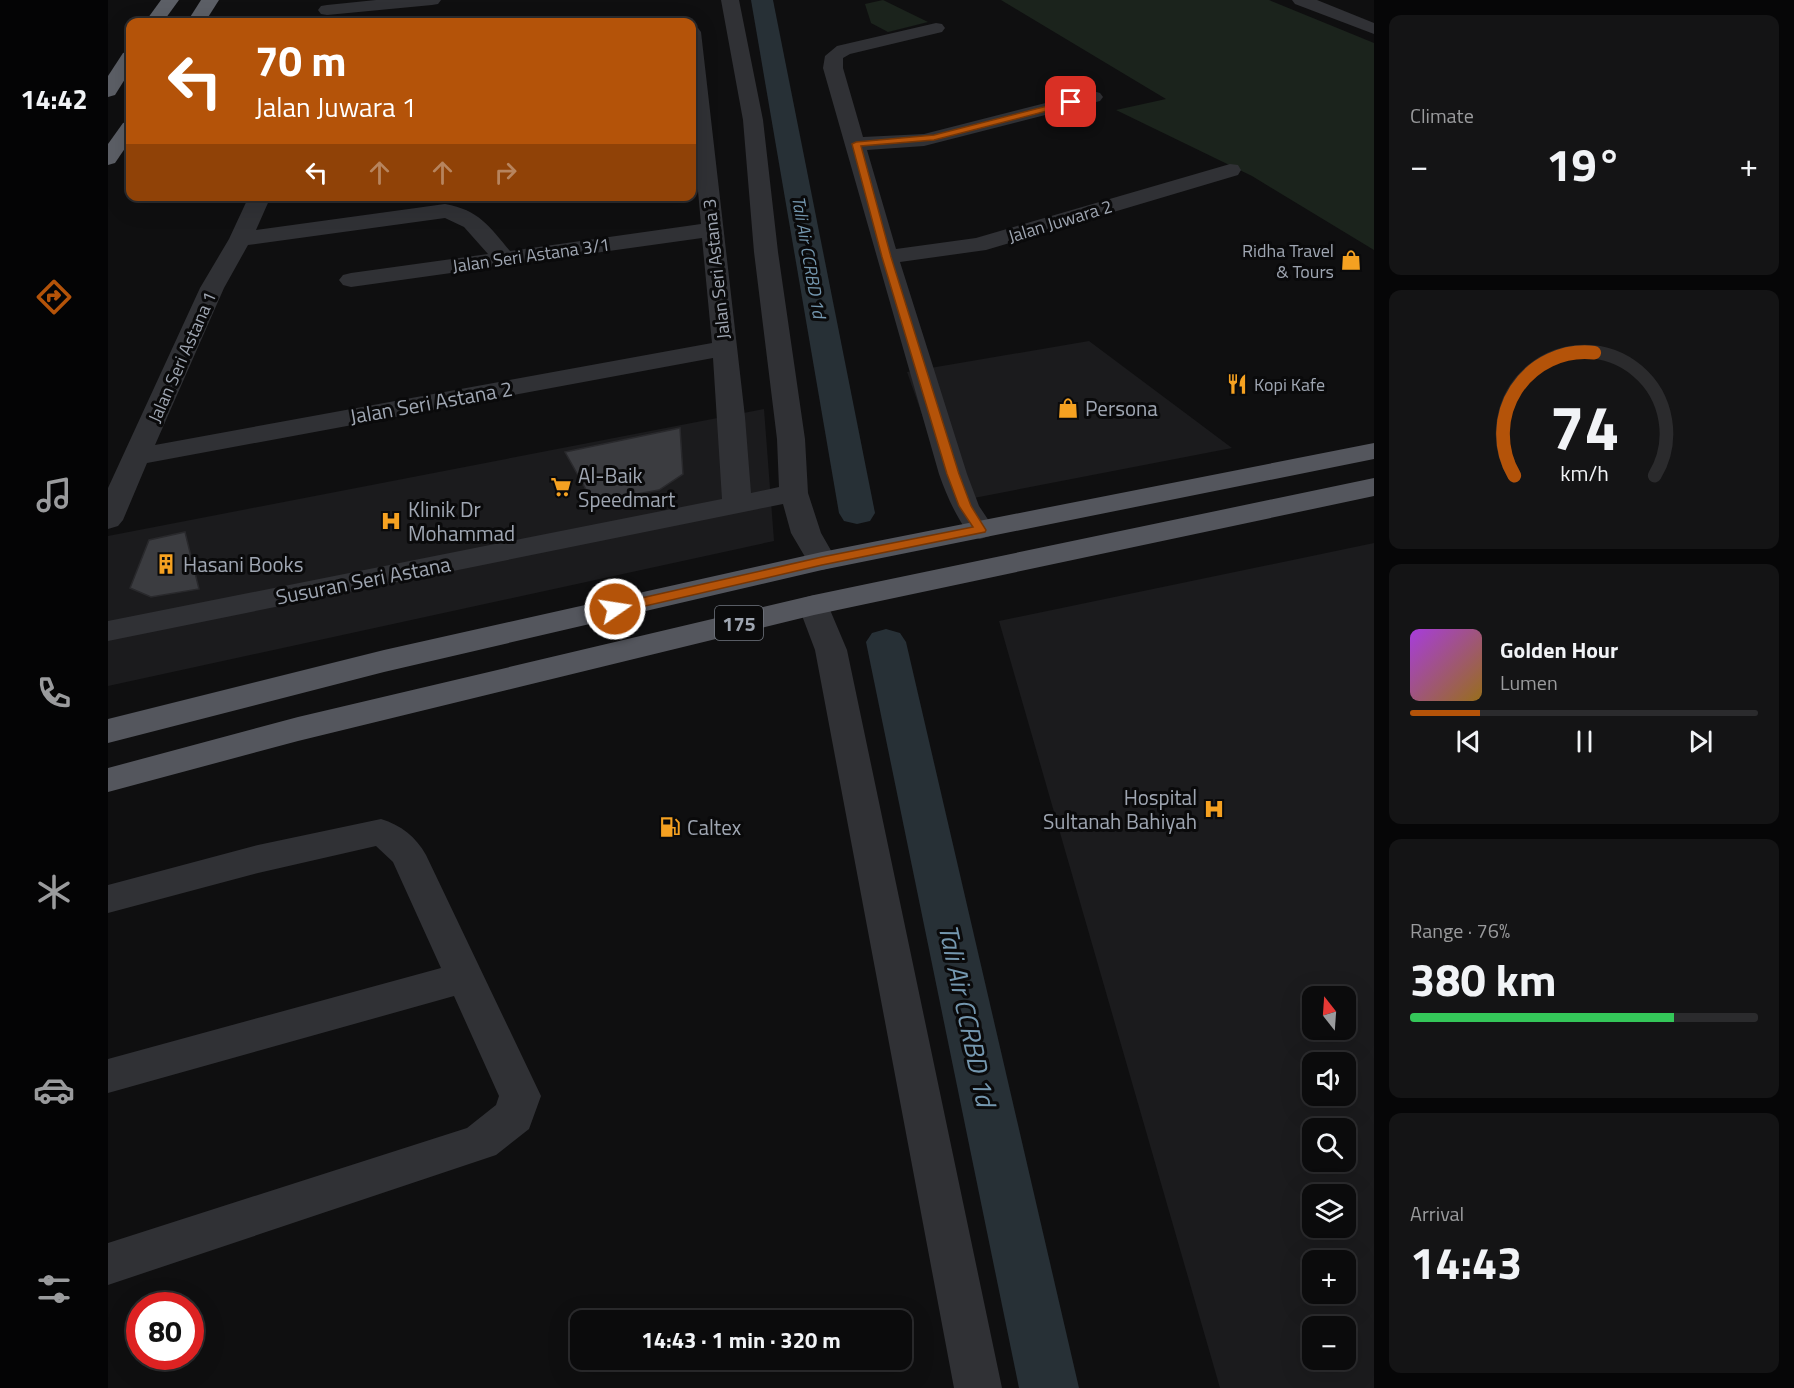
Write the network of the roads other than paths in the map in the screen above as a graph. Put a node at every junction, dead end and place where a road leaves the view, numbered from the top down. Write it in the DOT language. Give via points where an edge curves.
graph roads {
  1 [pos="170,0"];
  2 [pos="210,0"];
  3 [pos="432,0"];
  4 [pos="730,0"];
  5 [pos="1301,0"];
  6 [pos="327,11"];
  7 [pos="157,18"];
  8 [pos="199,18"];
  9 [pos="936,28"];
  10 [pos="1374,28"];
  11 [pos="126,63"];
  12 [pos="108,91"];
  13 [pos="1093,97"];
  14 [pos="696,126"];
  15 [pos="126,133"];
  16 [pos="856,144"];
  17 [pos="108,159"];
  18 [pos="1230,170"];
  19 [pos="258,201"];
  20 [pos="710,230"];
  21 [pos="240,238"];
  22 [pos="886,257"];
  23 [pos="505,259"];
  24 [pos="351,280"];
  25 [pos="725,348"];
  26 [pos="1374,451"];
  27 [pos="137,456"];
  28 [pos="1374,487"];
  29 [pos="794,493"];
  30 [pos="737,505"];
  31 [pos="1291,505"];
  32 [pos="1374,508"];
  33 [pos="108,520"];
  34 [pos="980,530"];
  35 [pos="822,561"];
  36 [pos="814,604"];
  37 [pos="108,631"];
  38 [pos="108,731"];
  39 [pos="108,780"];
  40 [pos="108,899"];
  41 [pos="465,977"];
  42 [pos="108,1076"];
  43 [pos="110,1273"];
  44 [pos="978,1388"];
  1 -- 7 [label="highway"];
  2 -- 8 [label="highway"];
  3 -- 6 [label="street"];
  4 -- 29 [label="street" via="753,120"];
  5 -- 10 [label="street"];
  9 -- 16 [label="street" via="872,42 834,56 833,68"];
  11 -- 12 [label="highway"];
  13 -- 16 [label="street" via="934,138"];
  14 -- 20 [label="street, Jalan Seri Astana 3"];
  15 -- 17 [label="highway"];
  16 -- 22 [label="street"];
  18 -- 22 [label="street, Jalan Juwara 2" via="978,245"];
  19 -- 21 [label="street, Jalan Seri Astana 1"];
  20 -- 23 [label="street, Jalan Seri Astana 3/1"];
  20 -- 25 [label="street, Jalan Seri Astana 3"];
  21 -- 23 [label="street" via="445,211 457,212 473,222"];
  21 -- 27 [label="street, Jalan Seri Astana 1" via="212,288"];
  22 -- 34 [label="street" via="953,474 965,506"];
  23 -- 24 [label="street, Jalan Seri Astana 3/1"];
  25 -- 27 [label="street, Jalan Seri Astana 2"];
  25 -- 30 [label="street, Jalan Seri Astana 3"];
  26 -- 34 [label="highway, 175"];
  27 -- 33 [label="street, Jalan Seri Astana 1"];
  28 -- 31 [label="highway, 175"];
  29 -- 30 [label="street, Susuran Seri Astana"];
  29 -- 35 [label="street" via="806,533"];
  30 -- 37 [label="street, Susuran Seri Astana"];
  31 -- 32 [label="highway"];
  31 -- 36 [label="highway, 175"];
  34 -- 35 [label="highway, 175"];
  35 -- 38 [label="highway, 175" via="384,661"];
  36 -- 39 [label="highway, 175" via="297,729"];
  36 -- 44 [label="street" via="831,650"];
  40 -- 41 [label="street" via="258,859 381,832 408,855"];
  41 -- 42 [label="street"];
  41 -- 43 [label="street" via="520,1096 514,1116 481,1142"];
}
